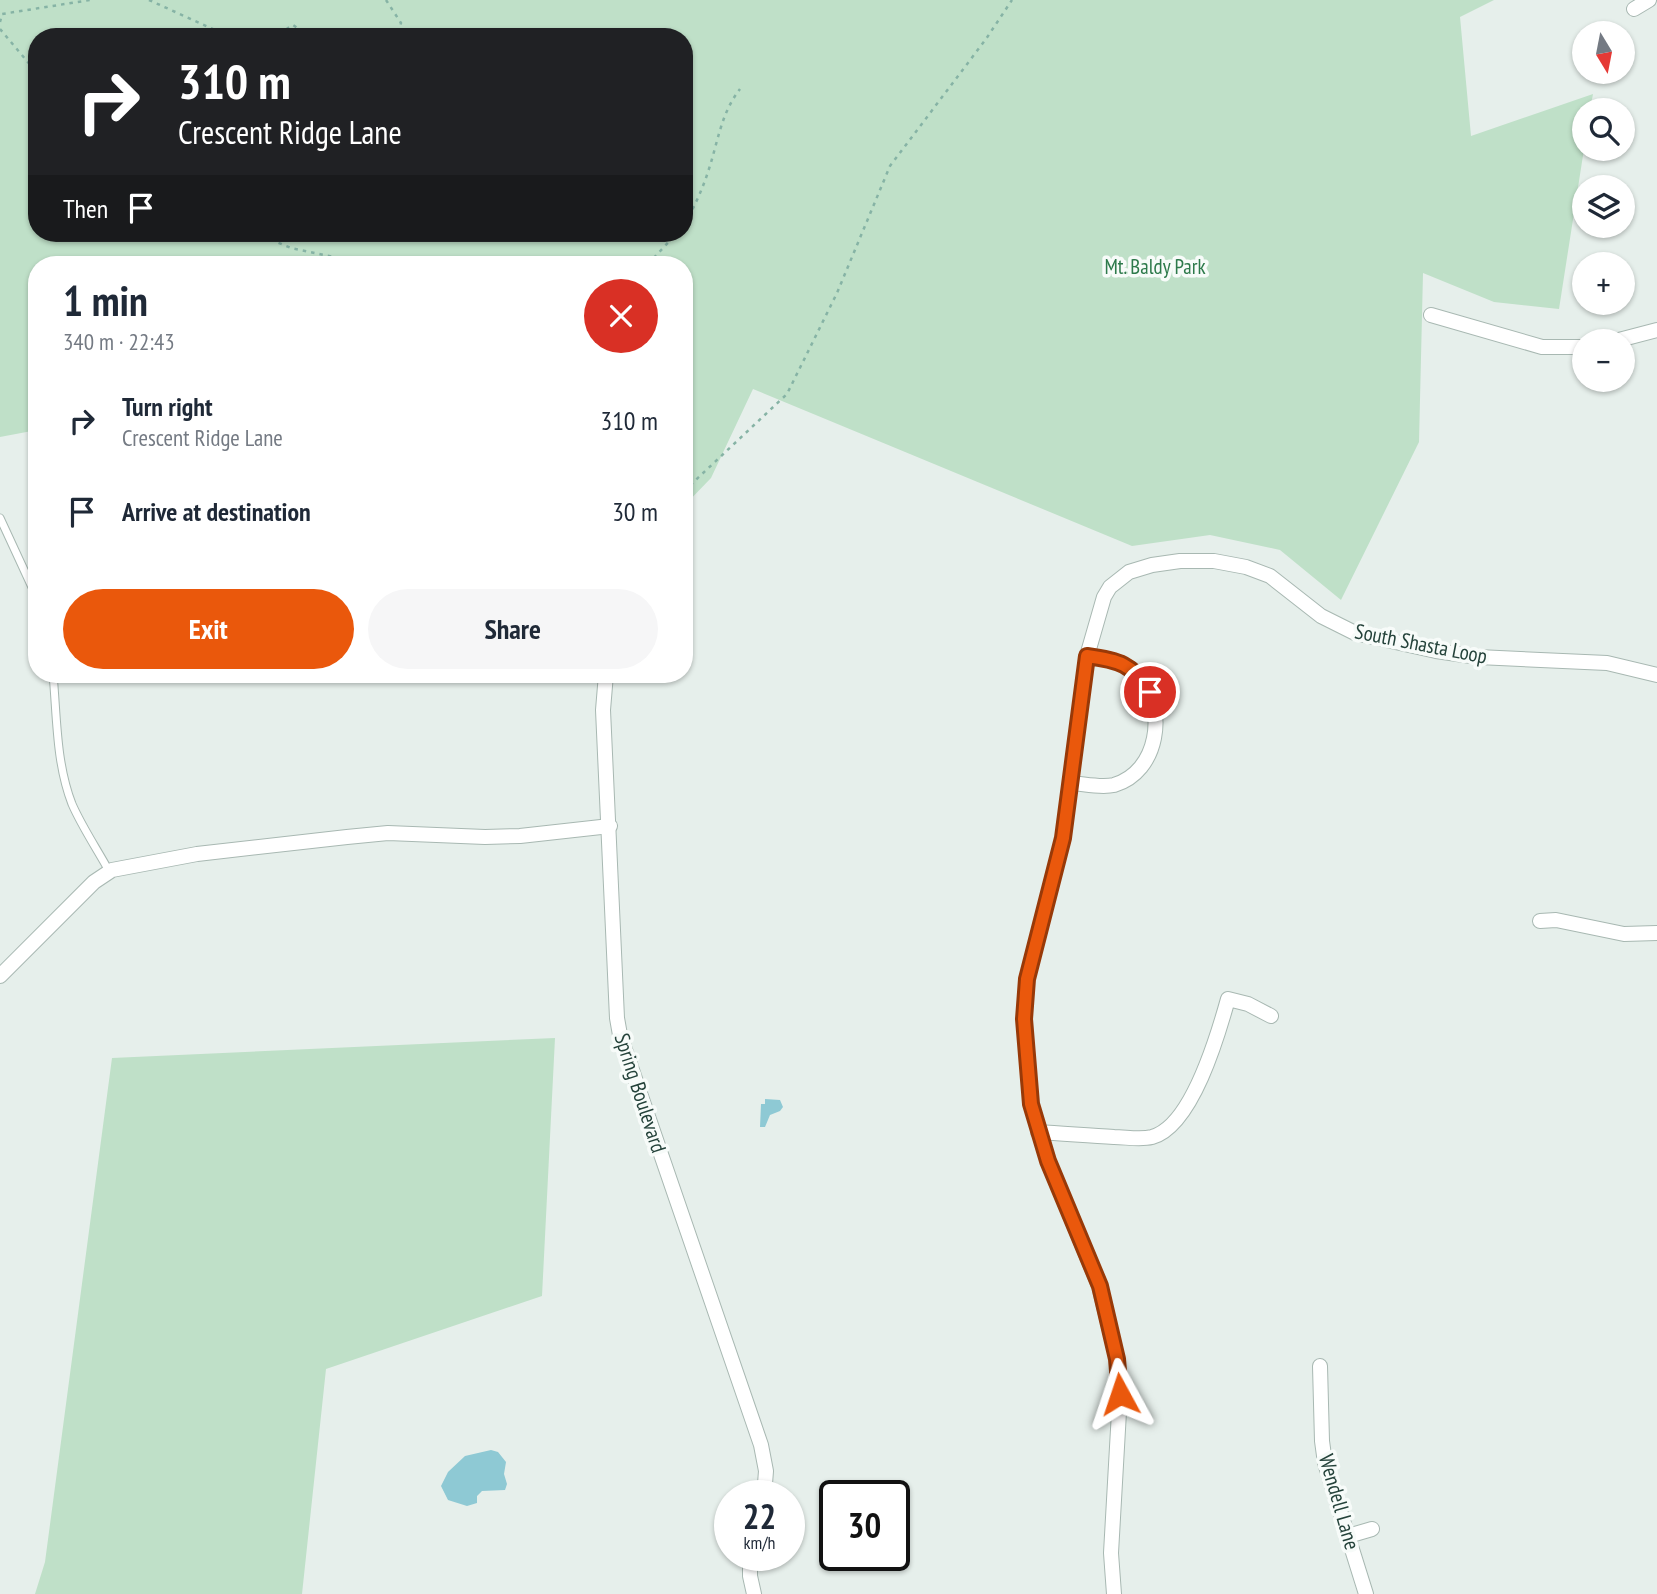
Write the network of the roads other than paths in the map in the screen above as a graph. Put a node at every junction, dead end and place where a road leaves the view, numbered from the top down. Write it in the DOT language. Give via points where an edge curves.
graph roads {
  1 [pos="1649,0"];
  2 [pos="1634,9"];
  3 [pos="1431,315"];
  4 [pos="1657,330"];
  5 [pos="1635,336"];
  6 [pos="1572,347"];
  7 [pos="0,518"];
  8 [pos="28,579"];
  9 [pos="1087,656"];
  10 [pos="1657,675"];
  11 [pos="54,683"];
  12 [pos="605,683"];
  13 [pos="1071,783"];
  14 [pos="610,826"];
  15 [pos="108,872"];
  16 [pos="1539,921"];
  17 [pos="1657,933"];
  18 [pos="0,976"];
  19 [pos="1270,1016"];
  20 [pos="1038,1132"];
  21 [pos="1320,1366"];
  22 [pos="765,1480"];
  23 [pos="1372,1529"];
  24 [pos="1348,1536"];
  25 [pos="750,1571"];
  26 [pos="754,1594"];
  27 [pos="1114,1594"];
  28 [pos="1366,1594"];
  1 -- 2 [label="street"];
  3 -- 6 [label="street" via="1542,347"];
  4 -- 5 [label="street"];
  7 -- 8 [label="lane"];
  9 -- 10 [label="street, South Shasta Loop" via="1104,597 1118,579 1152,565 1214,561 1270,576 1321,617 1355,633 1478,657 1607,663"];
  9 -- 13 [label="street, South Shasta Loop"];
  9 -- 13 [label="street" via="1123,663 1139,675 1150,692 1154,739 1133,776 1114,785"];
  11 -- 15 [label="lane" via="65,781"];
  12 -- 14 [label="street, Spring Boulevard"];
  13 -- 20 [label="street, South Shasta Loop" via="1063,838 1025,999 1026,1066"];
  14 -- 15 [label="street" via="496,837 374,834 197,854"];
  14 -- 22 [label="street, Spring Boulevard" via="620,1035 761,1445"];
  15 -- 18 [label="street"];
  16 -- 17 [label="street" via="1556,920 1624,934"];
  19 -- 20 [label="street" via="1228,999 1206,1068 1181,1113 1164,1132 1146,1138"];
  20 -- 27 [label="street, South Shasta Loop" via="1100,1286 1117,1359 1120,1394 1111,1553"];
  21 -- 24 [label="street, Wendell Lane" via="1324,1452"];
  23 -- 24 [label="street"];
  24 -- 28 [label="street, Wendell Lane"];
  25 -- 26 [label="street"];
}
